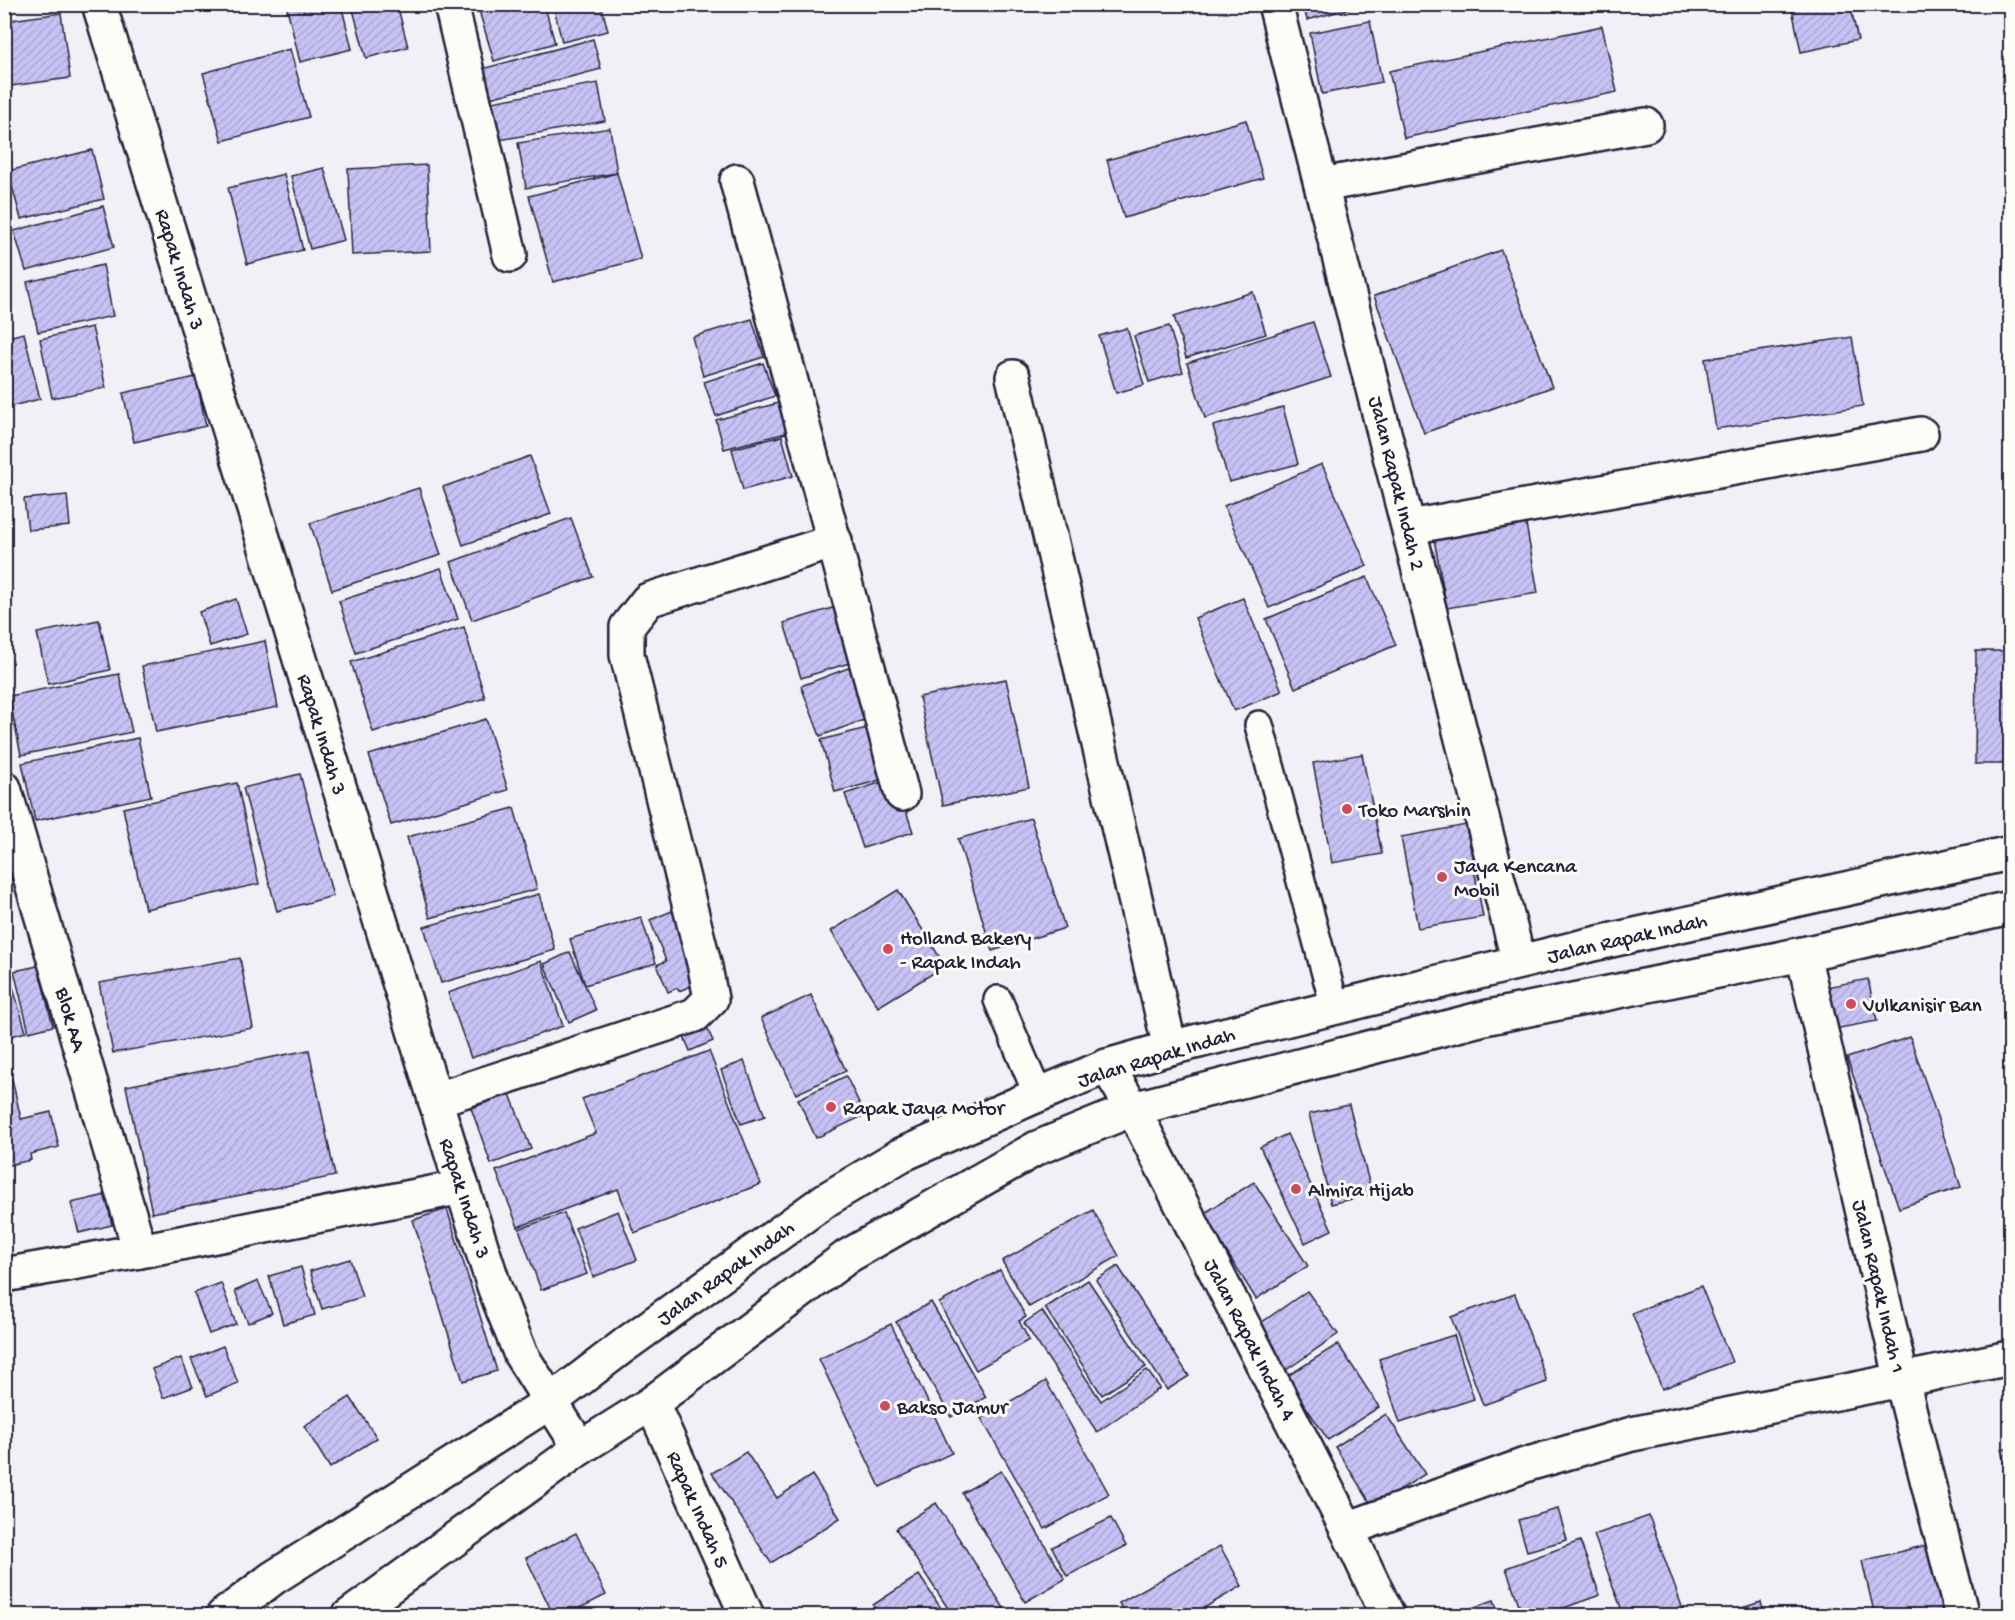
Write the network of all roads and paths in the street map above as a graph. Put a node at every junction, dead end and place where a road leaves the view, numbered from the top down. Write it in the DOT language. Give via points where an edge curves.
graph roads {
  1 [pos="99,4"];
  2 [pos="451,4"];
  3 [pos="1275,4"];
  4 [pos="1646,125"];
  5 [pos="737,181"];
  6 [pos="1322,185"];
  7 [pos="510,255"];
  8 [pos="1013,377"];
  9 [pos="1921,434"];
  10 [pos="1410,527"];
  11 [pos="835,541"];
  12 [pos="1259,725"];
  13 [pos="4,788"];
  14 [pos="902,794"];
  15 [pos="2010,853"];
  16 [pos="2010,908"];
  17 [pos="1803,954"];
  18 [pos="1521,961"];
  19 [pos="998,1000"];
  20 [pos="1335,1007"];
  21 [pos="1170,1048"];
  22 [pos="1107,1066"];
  23 [pos="1038,1095"];
  24 [pos="435,1100"];
  25 [pos="1133,1109"];
  26 [pos="462,1187"];
  27 [pos="140,1251"];
  28 [pos="4,1275"];
  29 [pos="2010,1358"];
  30 [pos="1902,1381"];
  31 [pos="550,1402"];
  32 [pos="652,1403"];
  33 [pos="580,1449"];
  34 [pos="1347,1529"];
  35 [pos="1385,1614"];
  36 [pos="223,1616"];
  37 [pos="349,1616"];
  38 [pos="747,1616"];
  39 [pos="1962,1616"];
  1 -- 24 [label="street, Rapak Indah 3"];
  2 -- 7 [label="street"];
  3 -- 6 [label="street, Jalan Rapak Indah 2"];
  4 -- 6 [label="street"];
  5 -- 11 [label="street"];
  6 -- 10 [label="street, Jalan Rapak Indah 2"];
  8 -- 21 [label="street"];
  9 -- 10 [label="street"];
  10 -- 18 [label="street, Jalan Rapak Indah 2"];
  11 -- 14 [label="street"];
  11 -- 24 [label="street" via="648,600 627,627 627,654 711,999 695,1015"];
  12 -- 20 [label="lane"];
  13 -- 27 [label="street, Blok AA"];
  15 -- 18 [label="street, Jalan Rapak Indah"];
  16 -- 17 [label="street, Jalan Rapak Indah"];
  17 -- 25 [label="street, Jalan Rapak Indah" via="1484,1018"];
  17 -- 30 [label="street, Jalan Rapak Indah 1"];
  18 -- 20 [label="street, Jalan Rapak Indah"];
  19 -- 23 [label="lane"];
  20 -- 21 [label="street, Jalan Rapak Indah"];
  21 -- 22 [label="street, Jalan Rapak Indah"];
  22 -- 23 [label="street, Jalan Rapak Indah"];
  22 -- 25 [label="street, Jalan Rapak Indah 4"];
  23 -- 31 [label="street, Jalan Rapak Indah" via="902,1155 827,1199"];
  24 -- 26 [label="street, Rapak Indah 3"];
  25 -- 32 [label="street, Jalan Rapak Indah" via="1037,1148 848,1256"];
  25 -- 34 [label="street, Jalan Rapak Indah 4"];
  26 -- 27 [label="street"];
  26 -- 31 [label="street, Rapak Indah 3" via="521,1355"];
  27 -- 28 [label="street"];
  29 -- 30 [label="street"];
  30 -- 34 [label="street" via="1586,1446"];
  30 -- 39 [label="street, Jalan Rapak Indah 1"];
  31 -- 33 [label="street, Rapak Indah 3"];
  31 -- 36 [label="street, Jalan Rapak Indah" via="273,1578"];
  32 -- 33 [label="street, Jalan Rapak Indah"];
  32 -- 38 [label="street, Rapak Indah 5"];
  33 -- 37 [label="street, Jalan Rapak Indah"];
  34 -- 35 [label="street, Jalan Rapak Indah 4"];
}
